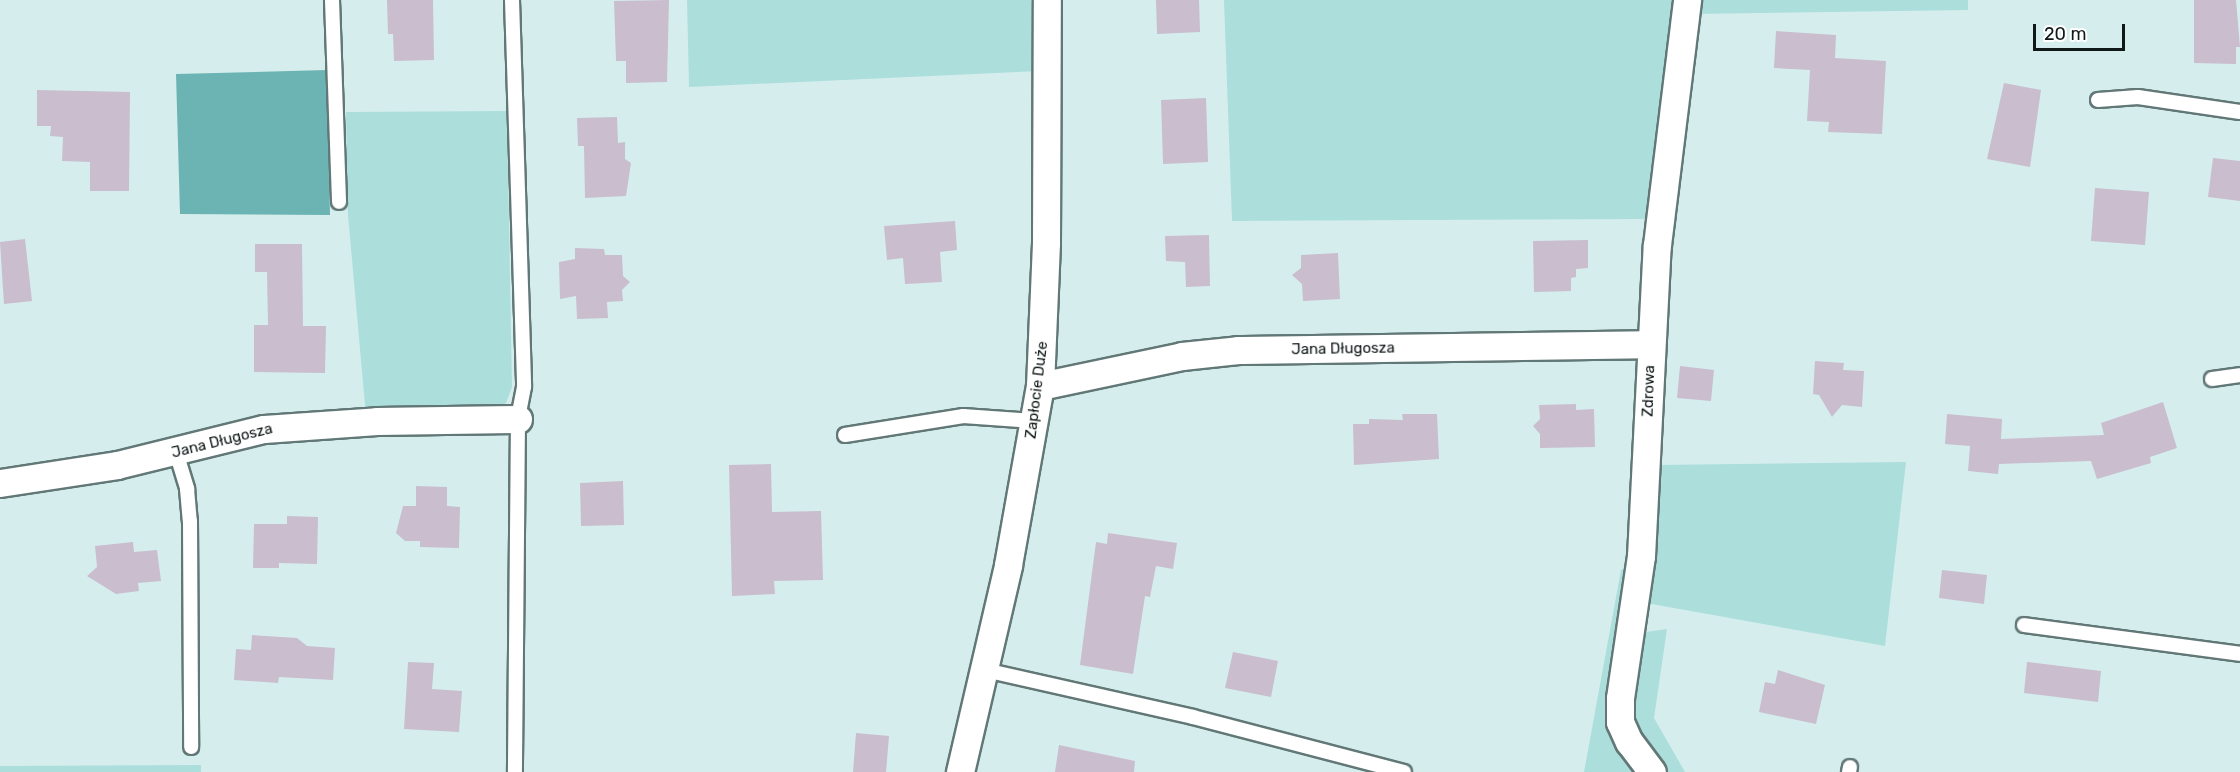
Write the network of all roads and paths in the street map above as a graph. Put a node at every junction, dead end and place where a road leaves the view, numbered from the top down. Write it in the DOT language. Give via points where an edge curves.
graph roads {
  1 [pos="332,0"];
  2 [pos="512,0"];
  3 [pos="1047,0"];
  4 [pos="1687,0"];
  5 [pos="2098,100"];
  6 [pos="2240,112"];
  7 [pos="339,202"];
  8 [pos="1649,344"];
  9 [pos="2240,375"];
  10 [pos="2212,380"];
  11 [pos="1040,386"];
  12 [pos="518,419"];
  13 [pos="1034,421"];
  14 [pos="845,435"];
  15 [pos="177,452"];
  16 [pos="0,483"];
  17 [pos="2024,625"];
  18 [pos="2240,654"];
  19 [pos="985,670"];
  20 [pos="191,747"];
  21 [pos="515,772"];
  22 [pos="960,772"];
  23 [pos="1404,772"];
  24 [pos="1652,772"];
  1 -- 7 [label="lane"];
  2 -- 12 [label="lane" via="524,387"];
  3 -- 11 [label="street, Zapłocie Duże" via="1046,243"];
  4 -- 8 [label="street, Zdrowa"];
  5 -- 6 [label="lane" via="2138,97"];
  8 -- 11 [label="street, Jana Długosza" via="1238,350 1182,356"];
  8 -- 24 [label="street, Zdrowa" via="1641,556 1620,698 1620,722 1629,742"];
  9 -- 10 [label="lane"];
  11 -- 13 [label="street, Zapłocie Duże"];
  12 -- 15 [label="street, Jana Długosza" via="298,425 264,429"];
  12 -- 21 [label="lane"];
  13 -- 14 [label="lane" via="963,416"];
  13 -- 19 [label="street, Zapłocie Duże"];
  15 -- 16 [label="street, Jana Długosza"];
  15 -- 20 [label="lane" via="190,521"];
  17 -- 18 [label="lane"];
  19 -- 22 [label="street, Zapłocie Duże"];
  19 -- 23 [label="lane" via="1193,717"];
}
